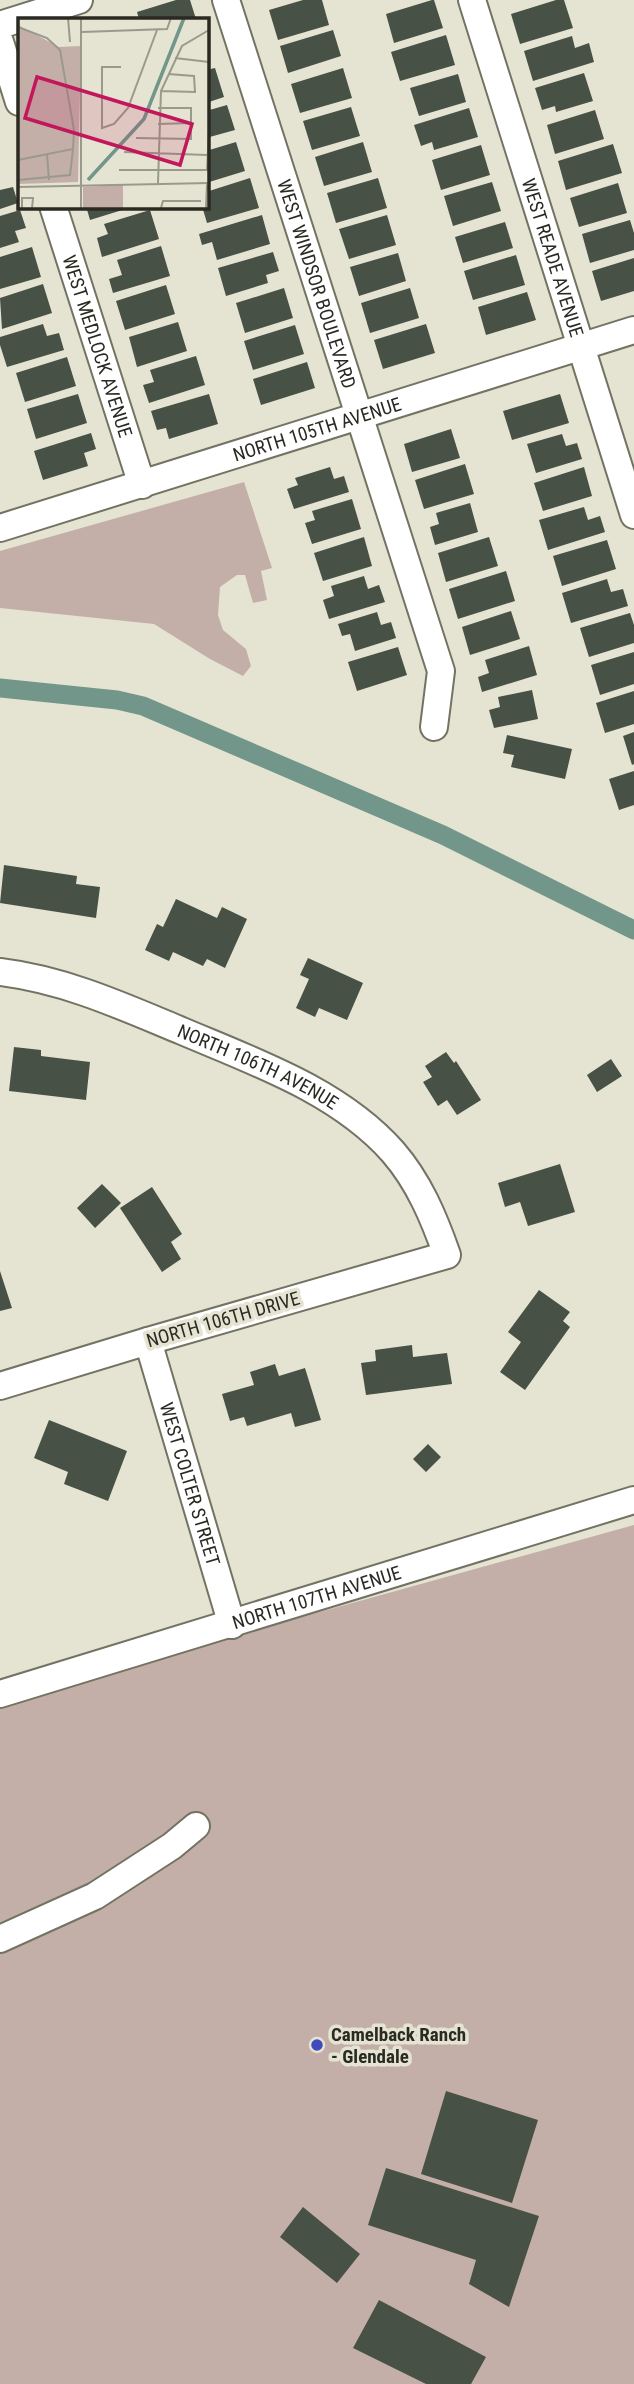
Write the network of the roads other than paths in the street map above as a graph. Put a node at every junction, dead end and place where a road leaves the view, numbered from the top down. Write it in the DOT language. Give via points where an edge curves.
graph roads {
  1 [pos="79,0"];
  2 [pos="226,0"];
  3 [pos="472,0"];
  4 [pos="22,18"];
  5 [pos="18,19"];
  6 [pos="0,25"];
  7 [pos="0,42"];
  8 [pos="18,99"];
  9 [pos="54,208"];
  10 [pos="634,330"];
  11 [pos="581,346"];
  12 [pos="360,415"];
  13 [pos="142,485"];
  14 [pos="634,515"];
  15 [pos="0,528"];
  16 [pos="434,727"];
  17 [pos="0,971"];
  18 [pos="447,1255"];
  19 [pos="148,1341"];
  20 [pos="0,1386"];
  21 [pos="634,1500"];
  22 [pos="232,1625"];
  23 [pos="0,1694"];
  24 [pos="196,1826"];
  25 [pos="0,1939"];
  1 -- 4 [label="street"];
  2 -- 12 [label="street, WEST WINDSOR BOULEVARD"];
  3 -- 11 [label="street, WEST READE AVENUE"];
  5 -- 6 [label="street"];
  7 -- 8 [label="street"];
  9 -- 13 [label="street, WEST MEDLOCK AVENUE"];
  10 -- 11 [label="street, NORTH 105TH AVENUE"];
  11 -- 12 [label="street, NORTH 105TH AVENUE"];
  11 -- 14 [label="street, WEST READE AVENUE"];
  12 -- 13 [label="street, NORTH 105TH AVENUE"];
  12 -- 16 [label="street, WEST WINDSOR BOULEVARD" via="441,671"];
  13 -- 15 [label="street, NORTH 105TH AVENUE"];
  17 -- 18 [label="street, NORTH 106TH AVENUE" via="86,991 244,1057 329,1100 393,1152 435,1220"];
  18 -- 19 [label="street, NORTH 106TH DRIVE"];
  19 -- 20 [label="street, NORTH 106TH DRIVE"];
  19 -- 22 [label="street, WEST COLTER STREET"];
  21 -- 22 [label="street, NORTH 107TH AVENUE"];
  22 -- 23 [label="street, NORTH 107TH AVENUE"];
  24 -- 25 [label="street" via="95,1896"];
}
